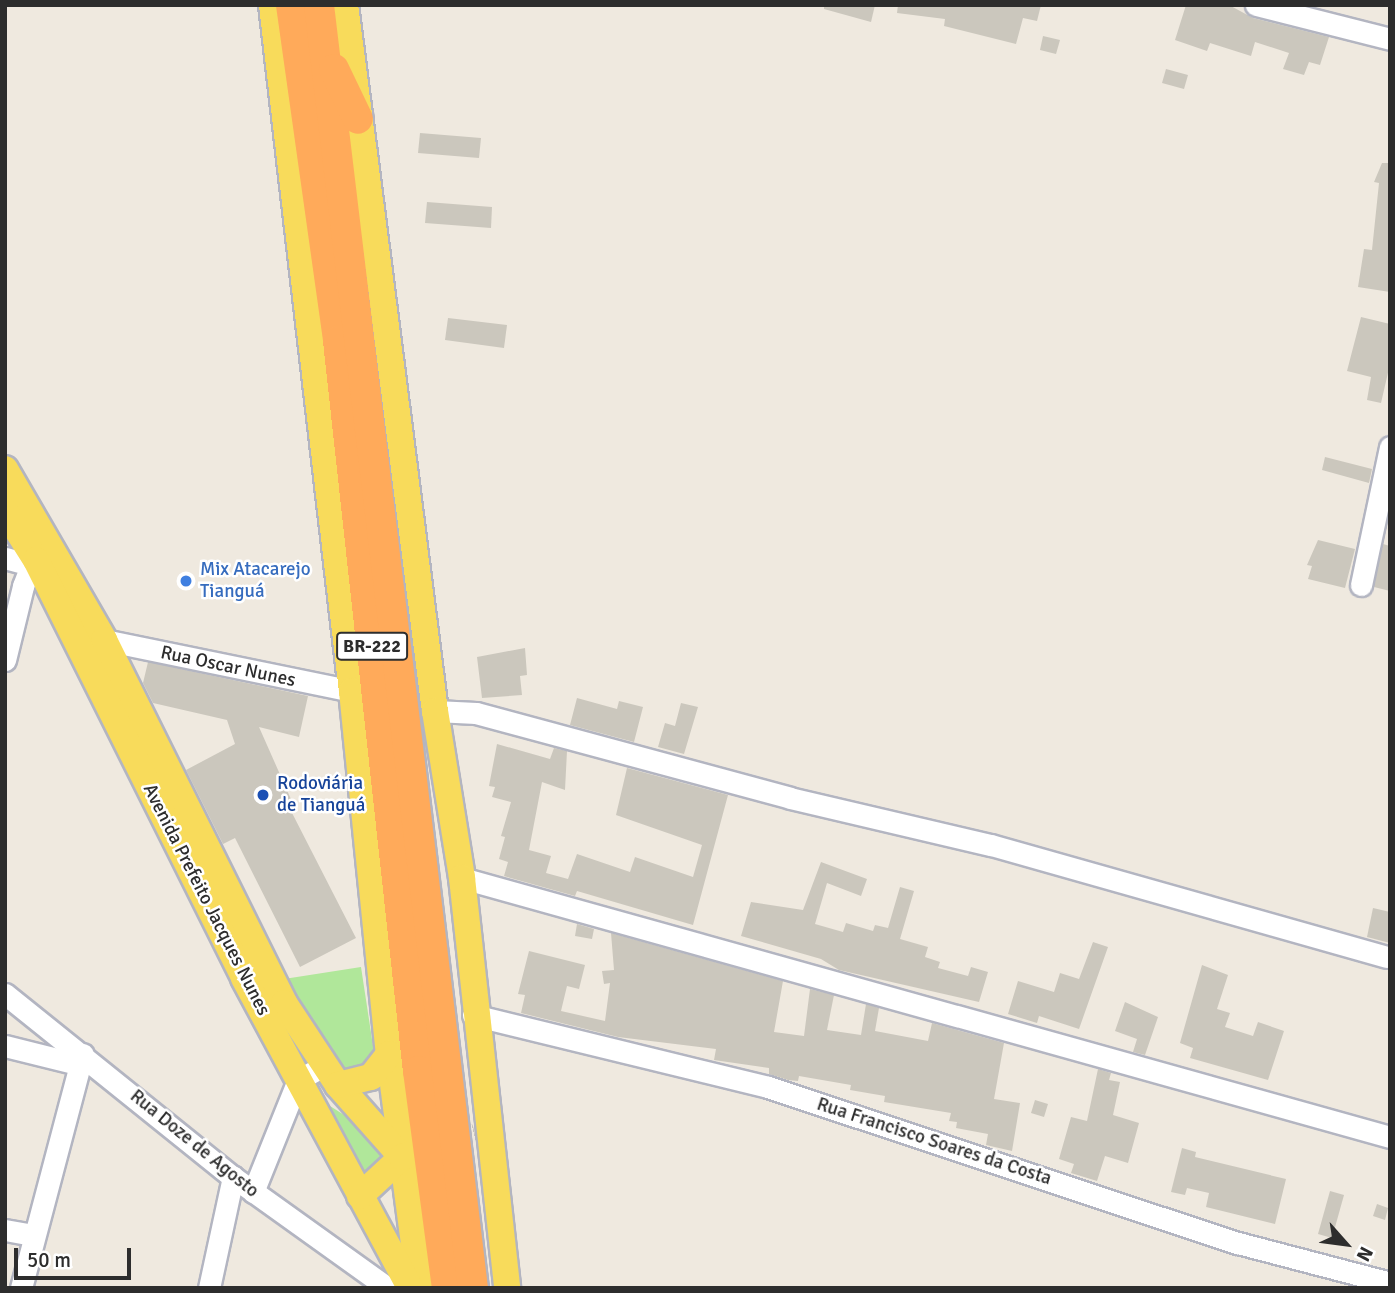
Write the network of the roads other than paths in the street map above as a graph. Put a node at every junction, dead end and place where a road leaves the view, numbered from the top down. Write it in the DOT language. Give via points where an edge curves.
graph roads {
  1 [pos="319,5"];
  2 [pos="345,5"];
  3 [pos="1256,5"];
  4 [pos="279,8"];
  5 [pos="1390,39"];
  6 [pos="324,49"];
  7 [pos="358,119"];
  8 [pos="1390,447"];
  9 [pos="5,469"];
  10 [pos="5,511"];
  11 [pos="40,557"];
  12 [pos="5,558"];
  13 [pos="1361,584"];
  14 [pos="93,646"];
  15 [pos="5,660"];
  16 [pos="352,691"];
  17 [pos="435,711"];
  18 [pos="461,878"];
  19 [pos="1386,957"];
  20 [pos="5,994"];
  21 [pos="273,1008"];
  22 [pos="473,1015"];
  23 [pos="5,1046"];
  24 [pos="389,1054"];
  25 [pos="80,1059"];
  26 [pos="331,1075"];
  27 [pos="298,1080"];
  28 [pos="1390,1137"];
  29 [pos="408,1154"];
  30 [pos="233,1177"];
  31 [pos="253,1192"];
  32 [pos="360,1196"];
  33 [pos="5,1230"];
  34 [pos="34,1235"];
  35 [pos="1390,1283"];
  36 [pos="21,1288"];
  37 [pos="209,1288"];
  38 [pos="388,1288"];
  39 [pos="410,1288"];
  40 [pos="420,1288"];
  41 [pos="447,1288"];
  42 [pos="473,1288"];
  43 [pos="507,1288"];
  1 -- 6 [label="highway, BR-222"];
  2 -- 7 [label="main road"];
  3 -- 5 [label="street"];
  4 -- 16 [label="main road, BR-222"];
  4 -- 41 [label="highway, BR-222" via="304,99 338,341 418,1071"];
  6 -- 7 [label="highway"];
  6 -- 42 [label="highway, BR-222"];
  7 -- 17 [label="main road"];
  8 -- 13 [label="street"];
  9 -- 11 [label="main road, Avenida Prefeito Jacques Nunes"];
  10 -- 11 [label="main road, Avenida Prefeito Jacques Nunes"];
  11 -- 12 [label="street"];
  11 -- 14 [label="main road, Avenida Prefeito Jacques Nunes"];
  11 -- 15 [label="street"];
  14 -- 16 [label="street, Rua Oscar Nunes"];
  14 -- 21 [label="main road, Avenida Prefeito Jacques Nunes"];
  16 -- 24 [label="main road, BR-222"];
  17 -- 18 [label="main road"];
  17 -- 19 [label="street" via="476,713 790,798 991,845"];
  18 -- 22 [label="main road"];
  18 -- 28 [label="street"];
  20 -- 25 [label="street, Rua Doze de Agosto"];
  21 -- 26 [label="main road, Avenida Prefeito Jacques Nunes"];
  21 -- 27 [label="main road, Avenida Prefeito Jacques Nunes"];
  22 -- 35 [label="street, Rua Francisco Soares da Costa" via="768,1087 1238,1244"];
  22 -- 43 [label="main road"];
  23 -- 25 [label="street"];
  24 -- 26 [label="main road" via="372,1077"];
  24 -- 29 [label="main road, BR-222"];
  25 -- 30 [label="street, Rua Doze de Agosto"];
  25 -- 34 [label="street"];
  26 -- 27 [label="street"];
  26 -- 29 [label="main road, Avenida Prefeito Jacques Nunes"];
  27 -- 31 [label="street"];
  27 -- 32 [label="main road, Avenida Prefeito Jacques Nunes"];
  29 -- 32 [label="main road"];
  29 -- 40 [label="main road, BR-222"];
  30 -- 31 [label="street, Rua Doze de Agosto"];
  30 -- 37 [label="street"];
  31 -- 38 [label="street, Rua Doze de Agosto"];
  32 -- 39 [label="main road, Avenida Prefeito Jacques Nunes"];
  33 -- 34 [label="street"];
  34 -- 36 [label="street"];
}
